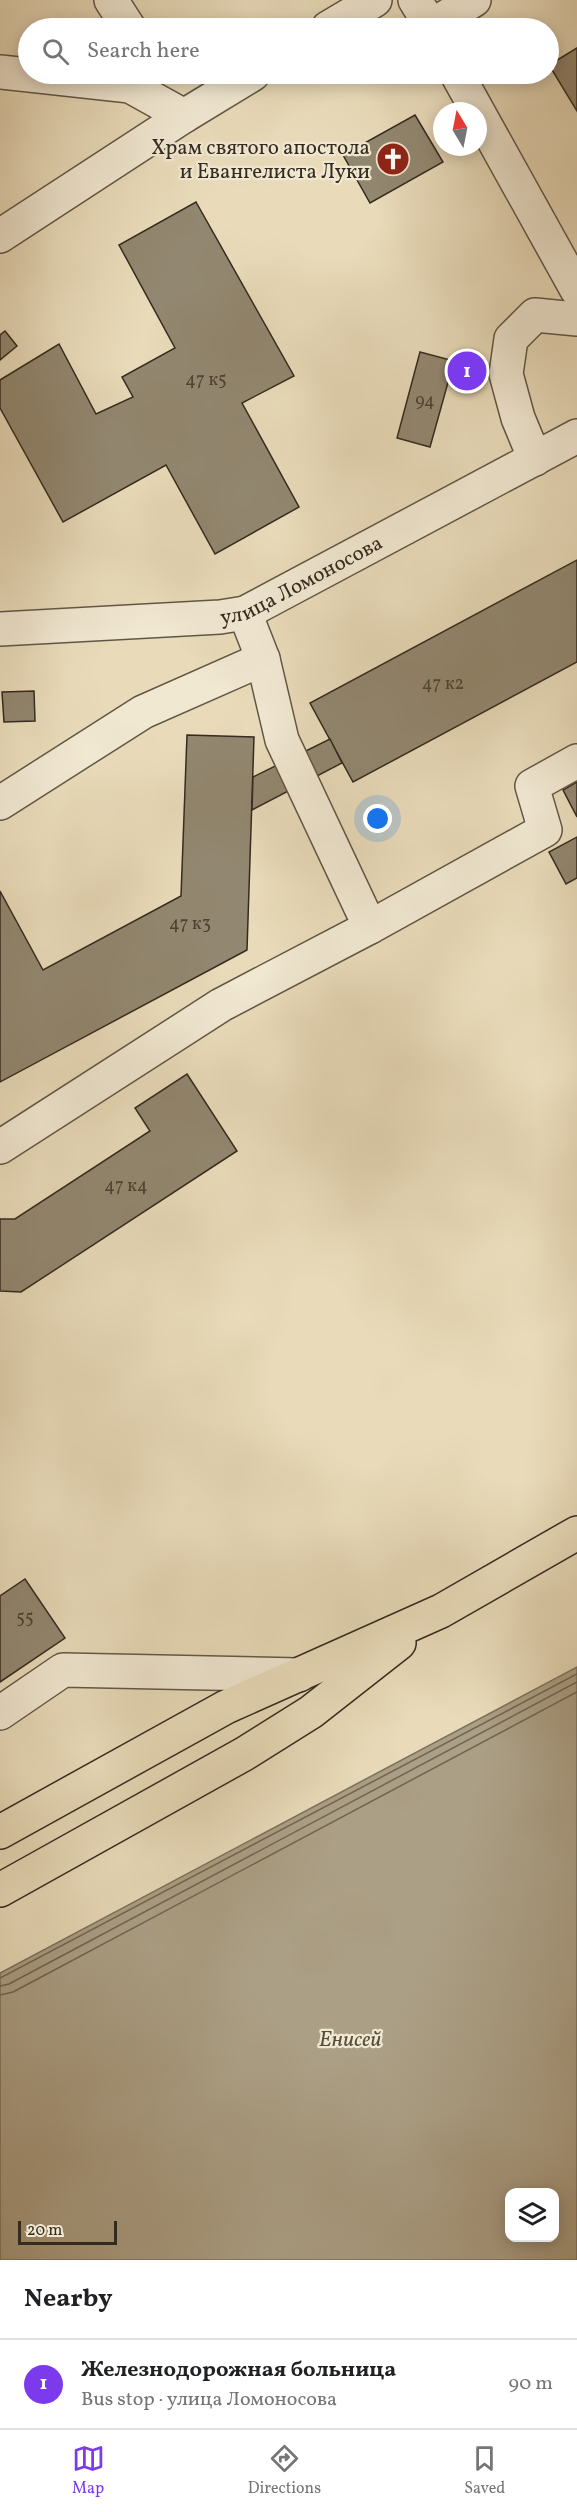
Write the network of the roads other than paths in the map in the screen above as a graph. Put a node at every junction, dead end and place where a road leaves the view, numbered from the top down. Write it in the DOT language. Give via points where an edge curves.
graph roads {
  1 [pos="111,0"];
  2 [pos="375,0"];
  3 [pos="474,0"];
  4 [pos="123,18"];
  5 [pos="345,18"];
  6 [pos="426,18"];
  7 [pos="0,72"];
  8 [pos="18,74"];
  9 [pos="111,84"];
  10 [pos="163,84"];
  11 [pos="237,84"];
  12 [pos="463,84"];
  13 [pos="184,116"];
  14 [pos="0,236"];
  15 [pos="573,275"];
  16 [pos="577,319"];
  17 [pos="577,436"];
  18 [pos="535,459"];
  19 [pos="244,613"];
  20 [pos="0,629"];
  21 [pos="262,659"];
  22 [pos="577,761"];
  23 [pos="0,802"];
  24 [pos="370,927"];
  25 [pos="0,1147"];
  26 [pos="577,1533"];
  27 [pos="441,1611"];
  28 [pos="300,1675"];
  29 [pos="0,1713"];
  30 [pos="0,1832"];
  31 [pos="0,1890"];
  1 -- 4 [label="street"];
  2 -- 5 [label="street"];
  3 -- 6 [label="street"];
  7 -- 8 [label="street"];
  9 -- 13 [label="street" via="130,86"];
  10 -- 13 [label="street"];
  11 -- 13 [label="street"];
  12 -- 15 [label="street"];
  13 -- 14 [label="street"];
  16 -- 18 [label="street" via="535,315 511,339 506,374"];
  17 -- 18 [label="street, улица Ломоносова"];
  18 -- 19 [label="street, улица Ломоносова"];
  19 -- 20 [label="street, улица Ломоносова"];
  19 -- 21 [label="street"];
  21 -- 23 [label="street" via="143,712"];
  21 -- 24 [label="street" via="282,740"];
  22 -- 24 [label="street" via="532,786 545,830"];
  24 -- 25 [label="street" via="221,1005"];
  26 -- 27 [label="main road"];
  27 -- 28 [label="main road"];
  27 -- 31 [label="main road" via="311,1712 244,1754"];
  28 -- 29 [label="street" via="63,1670"];
  28 -- 30 [label="main road" via="218,1712"];
}
